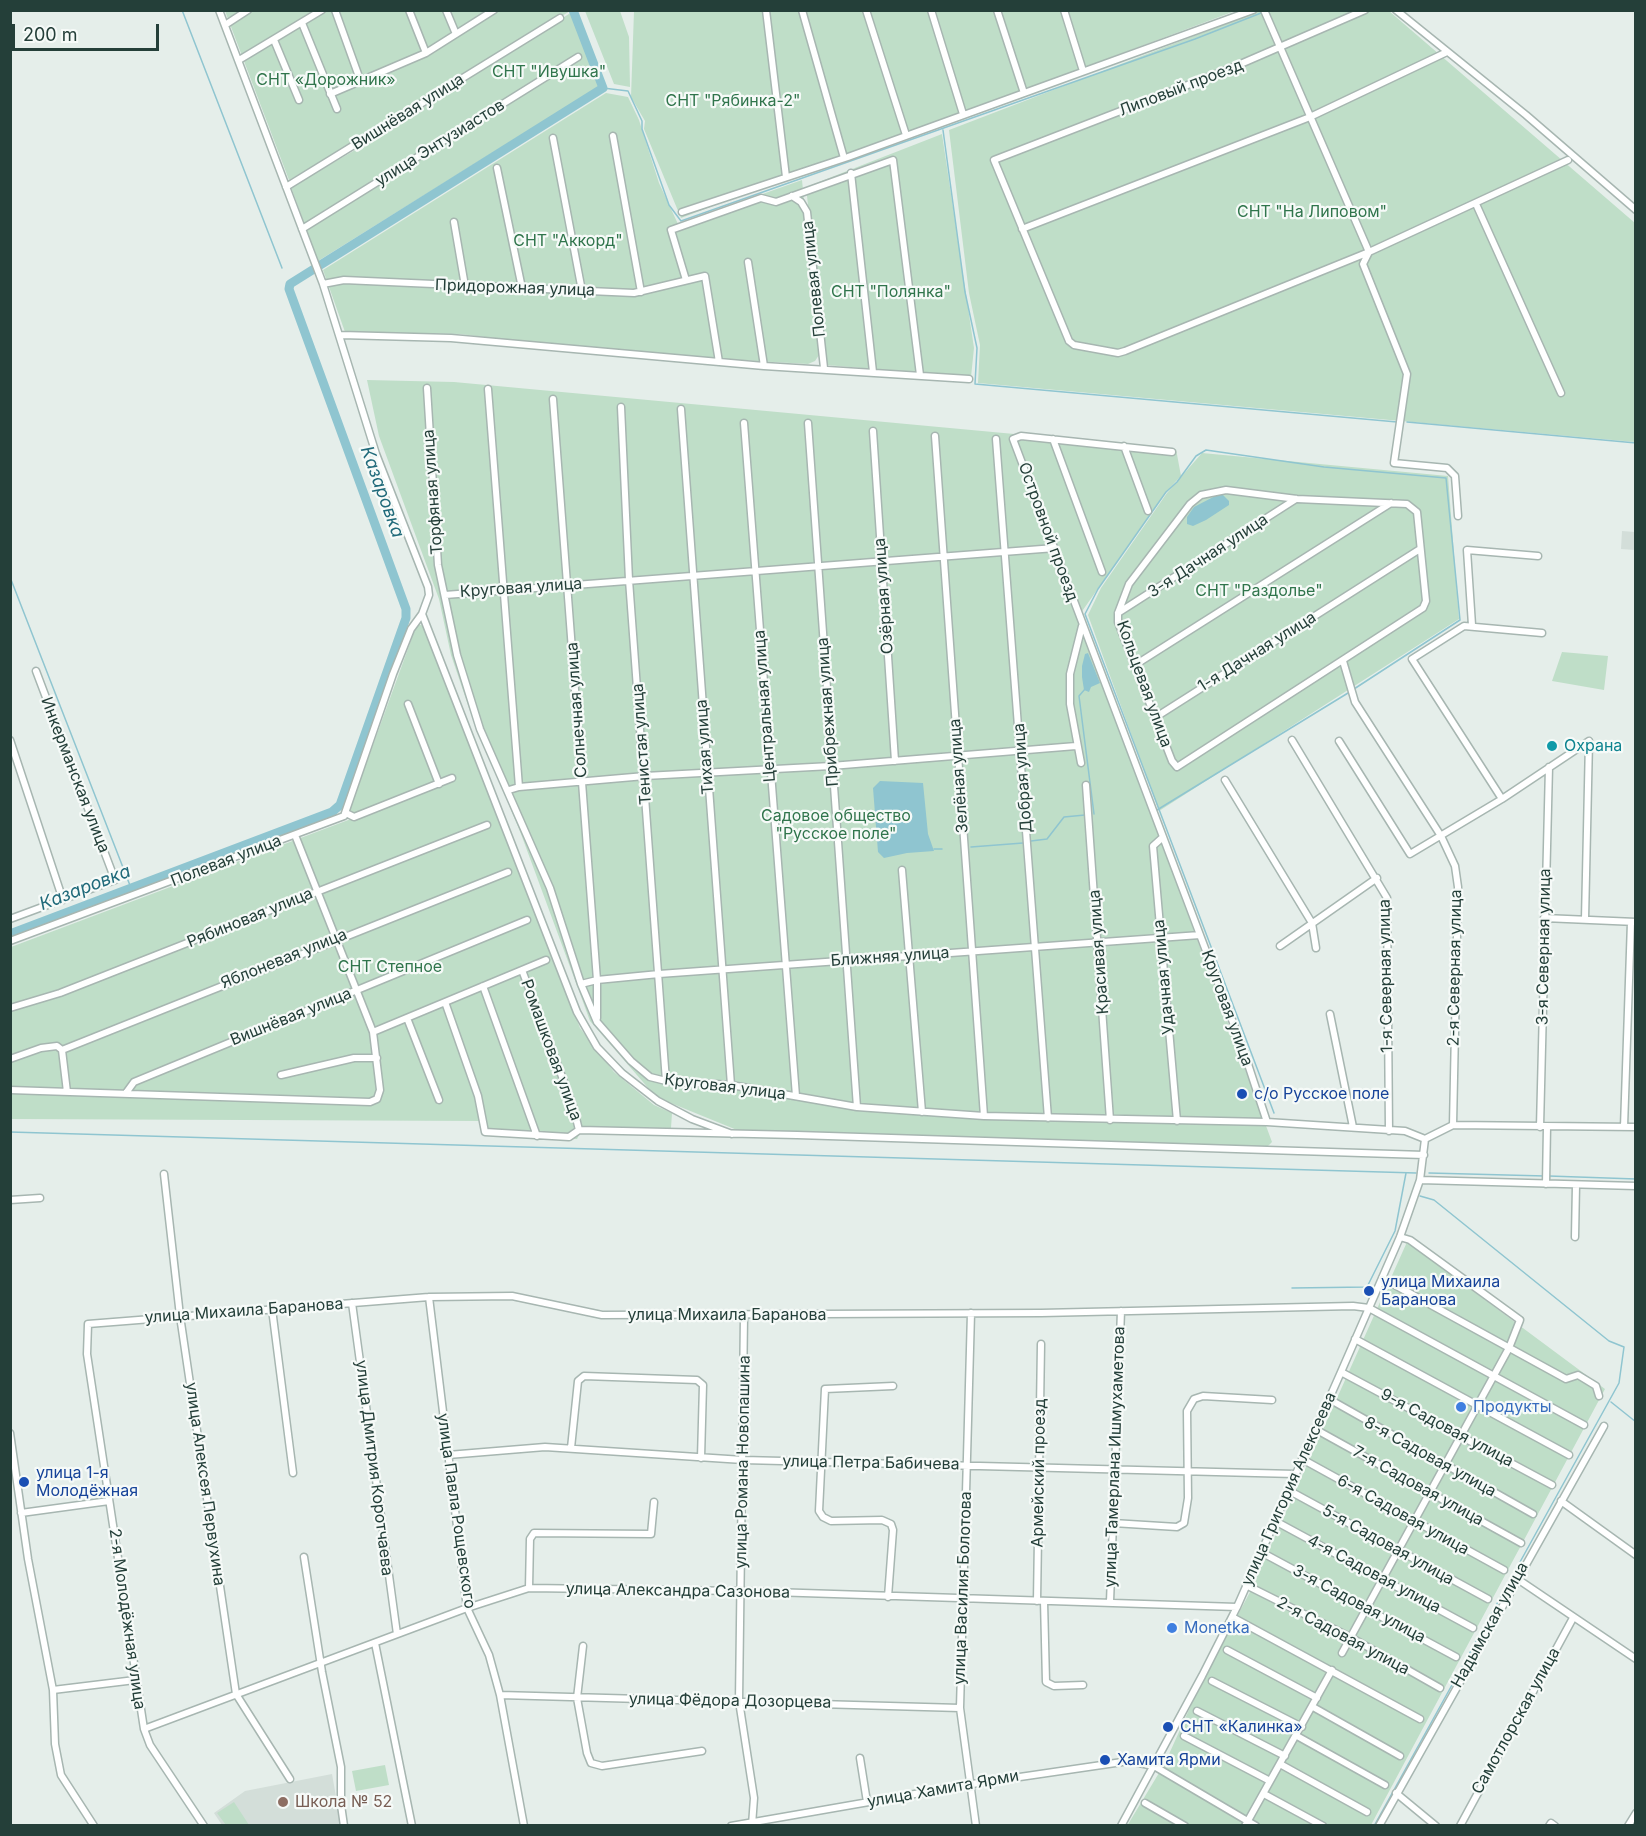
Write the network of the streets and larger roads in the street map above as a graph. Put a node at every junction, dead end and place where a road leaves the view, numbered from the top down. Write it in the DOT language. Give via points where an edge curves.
graph roads {
  1 [pos="219,10"];
  2 [pos="248,10"];
  3 [pos="322,10"];
  4 [pos="335,10"];
  5 [pos="409,10"];
  6 [pos="446,10"];
  7 [pos="765,10"];
  8 [pos="802,10"];
  9 [pos="866,10"];
  10 [pos="931,10"];
  11 [pos="997,10"];
  12 [pos="1064,10"];
  13 [pos="1253,10"];
  14 [pos="1264,10"];
  15 [pos="1365,10"];
  16 [pos="1396,10"];
  17 [pos="490,12"];
  18 [pos="560,18"];
  19 [pos="302,23"];
  20 [pos="225,25"];
  21 [pos="456,34"];
  22 [pos="273,40"];
  23 [pos="1280,48"];
  24 [pos="1447,52"];
  25 [pos="426,53"];
  26 [pos="578,57"];
  27 [pos="239,60"];
  28 [pos="1083,71"];
  29 [pos="358,74"];
  30 [pos="1024,93"];
  31 [pos="330,94"];
  32 [pos="299,100"];
  33 [pos="337,109"];
  34 [pos="963,114"];
  35 [pos="1310,117"];
  36 [pos="906,135"];
  37 [pos="613,136"];
  38 [pos="553,138"];
  39 [pos="844,158"];
  40 [pos="1568,160"];
  41 [pos="497,168"];
  42 [pos="851,173"];
  43 [pos="786,177"];
  44 [pos="286,187"];
  45 [pos="792,196"];
  46 [pos="1476,204"];
  47 [pos="1635,210"];
  48 [pos="682,212"];
  49 [pos="454,222"];
  50 [pos="302,229"];
  51 [pos="1022,229"];
  52 [pos="1369,252"];
  53 [pos="748,262"];
  54 [pos="686,280"];
  55 [pos="323,284"];
  56 [pos="465,286"];
  57 [pos="522,288"];
  58 [pos="582,291"];
  59 [pos="641,292"];
  60 [pos="341,335"];
  61 [pos="718,362"];
  62 [pos="764,366"];
  63 [pos="824,368"];
  64 [pos="873,372"];
  65 [pos="920,375"];
  66 [pos="969,379"];
  67 [pos="427,388"];
  68 [pos="488,389"];
  69 [pos="1561,393"];
  70 [pos="553,399"];
  71 [pos="621,407"];
  72 [pos="681,409"];
  73 [pos="744,423"];
  74 [pos="808,423"];
  75 [pos="873,431"];
  76 [pos="935,436"];
  77 [pos="996,439"];
  78 [pos="1053,439"];
  79 [pos="1124,447"];
  80 [pos="1172,452"];
  81 [pos="1297,499"];
  82 [pos="1391,503"];
  83 [pos="1148,511"];
  84 [pos="1458,516"];
  85 [pos="1055,548"];
  86 [pos="1420,549"];
  87 [pos="1006,553"];
  88 [pos="943,556"];
  89 [pos="1538,556"];
  90 [pos="881,562"];
  91 [pos="818,566"];
  92 [pos="755,570"];
  93 [pos="1102,572"];
  94 [pos="693,576"];
  95 [pos="630,579"];
  96 [pos="568,585"];
  97 [pos="504,590"];
  98 [pos="445,595"];
  99 [pos="422,614"];
  100 [pos="1118,614"];
  101 [pos="1082,625"];
  102 [pos="1472,625"];
  103 [pos="1542,633"];
  104 [pos="1343,661"];
  105 [pos="1135,665"];
  106 [pos="36,671"];
  107 [pos="408,704"];
  108 [pos="1156,717"];
  109 [pos="10,740"];
  110 [pos="1292,740"];
  111 [pos="1339,741"];
  112 [pos="1076,746"];
  113 [pos="1021,750"];
  114 [pos="958,756"];
  115 [pos="895,761"];
  116 [pos="1081,763"];
  117 [pos="831,765"];
  118 [pos="1549,767"];
  119 [pos="769,769"];
  120 [pos="707,773"];
  121 [pos="645,776"];
  122 [pos="452,778"];
  123 [pos="1225,780"];
  124 [pos="439,783"];
  125 [pos="582,783"];
  126 [pos="1086,785"];
  127 [pos="519,787"];
  128 [pos="509,790"];
  129 [pos="1502,799"];
  130 [pos="346,813"];
  131 [pos="488,825"];
  132 [pos="295,835"];
  133 [pos="1441,836"];
  134 [pos="1163,837"];
  135 [pos="902,870"];
  136 [pos="508,872"];
  137 [pos="1377,878"];
  138 [pos="319,890"];
  139 [pos="63,900"];
  140 [pos="11,917"];
  141 [pos="1544,918"];
  142 [pos="1585,919"];
  143 [pos="527,920"];
  144 [pos="1633,922"];
  145 [pos="1312,923"];
  146 [pos="1200,935"];
  147 [pos="337,938"];
  148 [pos="1160,938"];
  149 [pos="10,941"];
  150 [pos="1098,942"];
  151 [pos="1280,946"];
  152 [pos="1034,948"];
  153 [pos="1316,948"];
  154 [pos="973,951"];
  155 [pos="910,956"];
  156 [pos="546,960"];
  157 [pos="845,960"];
  158 [pos="785,966"];
  159 [pos="522,970"];
  160 [pos="721,971"];
  161 [pos="659,974"];
  162 [pos="597,980"];
  163 [pos="581,984"];
  164 [pos="483,986"];
  165 [pos="357,990"];
  166 [pos="445,1002"];
  167 [pos="10,1008"];
  168 [pos="1330,1014"];
  169 [pos="407,1018"];
  170 [pos="597,1022"];
  171 [pos="373,1032"];
  172 [pos="62,1050"];
  173 [pos="377,1058"];
  174 [pos="10,1059"];
  175 [pos="281,1075"];
  176 [pos="666,1081"];
  177 [pos="731,1085"];
  178 [pos="10,1090"];
  179 [pos="67,1092"];
  180 [pos="126,1093"];
  181 [pos="796,1096"];
  182 [pos="439,1100"];
  183 [pos="857,1107"];
  184 [pos="922,1112"];
  185 [pos="984,1116"];
  186 [pos="1048,1118"];
  187 [pos="1110,1120"];
  188 [pos="1177,1121"];
  189 [pos="1268,1122"];
  190 [pos="1453,1125"];
  191 [pos="1353,1127"];
  192 [pos="1543,1127"];
  193 [pos="1624,1127"];
  194 [pos="1635,1127"];
  195 [pos="579,1130"];
  196 [pos="1389,1131"];
  197 [pos="732,1134"];
  198 [pos="537,1136"];
  199 [pos="1425,1139"];
  200 [pos="1424,1155"];
  201 [pos="164,1174"];
  202 [pos="1420,1180"];
  203 [pos="1546,1184"];
  204 [pos="1576,1185"];
  205 [pos="1635,1186"];
  206 [pos="40,1198"];
  207 [pos="10,1200"];
  208 [pos="1400,1237"];
  209 [pos="1575,1237"];
  210 [pos="1382,1278"];
  211 [pos="429,1298"];
  212 [pos="352,1303"];
  213 [pos="1369,1308"];
  214 [pos="272,1309"];
  215 [pos="1121,1311"];
  216 [pos="971,1313"];
  217 [pos="180,1316"];
  218 [pos="744,1316"];
  219 [pos="88,1324"];
  220 [pos="1355,1339"];
  221 [pos="1041,1344"];
  222 [pos="1509,1348"];
  223 [pos="1341,1372"];
  224 [pos="1493,1377"];
  225 [pos="893,1386"];
  226 [pos="1599,1396"];
  227 [pos="1329,1399"];
  228 [pos="1272,1400"];
  229 [pos="1478,1406"];
  230 [pos="1584,1425"];
  231 [pos="1604,1426"];
  232 [pos="1315,1429"];
  233 [pos="10,1433"];
  234 [pos="1461,1435"];
  235 [pos="571,1448"];
  236 [pos="448,1455"];
  237 [pos="1569,1455"];
  238 [pos="701,1458"];
  239 [pos="1302,1459"];
  240 [pos="742,1460"];
  241 [pos="821,1461"];
  242 [pos="966,1465"];
  243 [pos="1038,1466"];
  244 [pos="1444,1466"];
  245 [pos="1114,1468"];
  246 [pos="1188,1470"];
  247 [pos="293,1473"];
  248 [pos="1295,1474"];
  249 [pos="1552,1485"];
  250 [pos="1288,1490"];
  251 [pos="1430,1492"];
  252 [pos="109,1501"];
  253 [pos="1561,1501"];
  254 [pos="654,1502"];
  255 [pos="21,1513"];
  256 [pos="1533,1514"];
  257 [pos="1275,1521"];
  258 [pos="1414,1521"];
  259 [pos="1113,1522"];
  260 [pos="1521,1543"];
  261 [pos="1398,1551"];
  262 [pos="1261,1552"];
  263 [pos="1635,1556"];
  264 [pos="304,1557"];
  265 [pos="1504,1570"];
  266 [pos="1383,1578"];
  267 [pos="1516,1578"];
  268 [pos="1246,1585"];
  269 [pos="529,1588"];
  270 [pos="741,1591"];
  271 [pos="888,1597"];
  272 [pos="964,1599"];
  273 [pos="1488,1599"];
  274 [pos="1037,1601"];
  275 [pos="1044,1601"];
  276 [pos="1110,1602"];
  277 [pos="1237,1606"];
  278 [pos="467,1608"];
  279 [pos="1366,1608"];
  280 [pos="1232,1617"];
  281 [pos="1573,1618"];
  282 [pos="1473,1628"];
  283 [pos="397,1634"];
  284 [pos="1350,1637"];
  285 [pos="375,1643"];
  286 [pos="583,1646"];
  287 [pos="1227,1650"];
  288 [pos="1342,1653"];
  289 [pos="1456,1657"];
  290 [pos="1635,1659"];
  291 [pos="321,1663"];
  292 [pos="1332,1670"];
  293 [pos="135,1680"];
  294 [pos="1212,1681"];
  295 [pos="1083,1685"];
  296 [pos="1440,1688"];
  297 [pos="53,1689"];
  298 [pos="236,1694"];
  299 [pos="500,1695"];
  300 [pos="577,1698"];
  301 [pos="1317,1698"];
  302 [pos="739,1701"];
  303 [pos="1313,1707"];
  304 [pos="960,1708"];
  305 [pos="1197,1711"];
  306 [pos="1420,1719"];
  307 [pos="1302,1727"];
  308 [pos="144,1729"];
  309 [pos="1184,1736"];
  310 [pos="1297,1736"];
  311 [pos="702,1751"];
  312 [pos="1285,1756"];
  313 [pos="1400,1756"];
  314 [pos="860,1758"];
  315 [pos="1280,1764"];
  316 [pos="1154,1766"];
  317 [pos="290,1779"];
  318 [pos="1270,1781"];
  319 [pos="972,1784"];
  320 [pos="1385,1785"];
  321 [pos="1396,1793"];
  322 [pos="1264,1794"];
  323 [pos="867,1802"];
  324 [pos="1145,1803"];
  325 [pos="1368,1812"];
  326 [pos="1635,1813"];
  327 [pos="1247,1823"];
  328 [pos="752,1824"];
  329 [pos="93,1826"];
  330 [pos="204,1826"];
  331 [pos="344,1826"];
  332 [pos="412,1826"];
  333 [pos="524,1826"];
  334 [pos="731,1826"];
  335 [pos="976,1826"];
  336 [pos="1121,1826"];
  337 [pos="1185,1826"];
  338 [pos="1256,1826"];
  339 [pos="1323,1826"];
  340 [pos="1379,1826"];
  341 [pos="1436,1826"];
  342 [pos="1460,1826"];
  343 [pos="1628,1826"];
  1 -- 20 [label="street"];
  2 -- 20 [label="street"];
  3 -- 19 [label="street"];
  4 -- 29 [label="street"];
  5 -- 25 [label="street"];
  6 -- 21 [label="street"];
  7 -- 43 [label="street"];
  8 -- 39 [label="street"];
  9 -- 36 [label="street"];
  10 -- 34 [label="street"];
  11 -- 30 [label="street"];
  12 -- 28 [label="street"];
  13 -- 28 [label="street"];
  14 -- 23 [label="street"];
  15 -- 23 [label="street, Липовый проезд"];
  16 -- 24 [label="street"];
  17 -- 21 [label="street"];
  18 -- 44 [label="street, Вишнёвая улица"];
  19 -- 22 [label="street"];
  19 -- 31 [label="street"];
  20 -- 27 [label="street"];
  21 -- 25 [label="street"];
  22 -- 27 [label="street"];
  22 -- 32 [label="street"];
  23 -- 35 [label="street"];
  23 -- 51 [label="street, Липовый проезд" via="994,160"];
  24 -- 35 [label="street"];
  24 -- 47 [label="street"];
  25 -- 31 [label="street"];
  26 -- 50 [label="street, улица Энтузиастов"];
  27 -- 44 [label="street"];
  28 -- 30 [label="street"];
  30 -- 34 [label="street"];
  31 -- 33 [label="street"];
  34 -- 36 [label="street"];
  35 -- 51 [label="street"];
  35 -- 52 [label="street"];
  36 -- 39 [label="street"];
  37 -- 59 [label="street"];
  38 -- 58 [label="street"];
  39 -- 43 [label="street"];
  40 -- 46 [label="street"];
  41 -- 57 [label="street"];
  42 -- 45 [label="street"];
  42 -- 64 [label="street"];
  42 -- 65 [label="street" via="893,160"];
  43 -- 48 [label="street"];
  44 -- 50 [label="street"];
  45 -- 54 [label="street" via="776,202 761,198 671,230"];
  45 -- 63 [label="street, Полевая улица" via="807,212"];
  46 -- 52 [label="street"];
  46 -- 69 [label="street"];
  49 -- 56 [label="street"];
  50 -- 55 [label="street"];
  51 -- 52 [label="street" via="1069,342 1125,351"];
  52 -- 84 [label="street" via="1363,264 1407,374 1394,463 1447,468 1455,476"];
  53 -- 62 [label="street"];
  54 -- 59 [label="street, Придорожная улица"];
  54 -- 61 [label="street, Придорожная улица" via="705,276"];
  55 -- 56 [label="street, Придорожная улица" via="344,280"];
  55 -- 60 [label="street"];
  56 -- 57 [label="street, Придорожная улица"];
  57 -- 58 [label="street, Придорожная улица"];
  58 -- 59 [label="street, Придорожная улица"];
  60 -- 61 [label="street" via="451,338"];
  60 -- 99 [label="street" via="376,454 428,587"];
  61 -- 62 [label="street"];
  62 -- 63 [label="street"];
  63 -- 64 [label="street"];
  64 -- 65 [label="street"];
  65 -- 66 [label="street"];
  67 -- 98 [label="street, Торфяная улица" via="438,565"];
  68 -- 97 [label="street"];
  70 -- 96 [label="street, Солнечная улица"];
  71 -- 95 [label="street, Тенистая улица"];
  72 -- 94 [label="street, Тихая улица"];
  73 -- 92 [label="street, Центральная улица"];
  74 -- 91 [label="street, Прибрежная улица"];
  75 -- 90 [label="street, Озёрная улица"];
  76 -- 88 [label="street, Зелёная улица"];
  77 -- 87 [label="street, Добрая улица"];
  78 -- 79 [label="street"];
  78 -- 85 [label="street, Островной проезд" via="1013,439"];
  78 -- 93 [label="street"];
  79 -- 80 [label="street"];
  79 -- 83 [label="street"];
  81 -- 82 [label="street, Кольцевая улица"];
  81 -- 100 [label="street, 3-я Дачная улица"];
  81 -- 100 [label="street, Кольцевая улица" via="1226,490 1201,495 1136,574"];
  82 -- 86 [label="street, Кольцевая улица" via="1407,504 1417,512"];
  82 -- 105 [label="street"];
  85 -- 87 [label="street, Круговая улица"];
  85 -- 101 [label="street, Островной проезд"];
  86 -- 104 [label="street, Кольцевая улица" via="1426,586 1423,608"];
  86 -- 108 [label="street, 1-я Дачная улица"];
  87 -- 88 [label="street, Круговая улица"];
  87 -- 113 [label="street, Добрая улица"];
  88 -- 90 [label="street, Круговая улица"];
  88 -- 114 [label="street, Зелёная улица"];
  89 -- 102 [label="street" via="1467,550"];
  90 -- 91 [label="street, Круговая улица"];
  90 -- 115 [label="street, Озёрная улица"];
  91 -- 92 [label="street, Круговая улица"];
  91 -- 117 [label="street, Прибрежная улица"];
  92 -- 94 [label="street, Круговая улица"];
  92 -- 119 [label="street, Центральная улица"];
  94 -- 95 [label="street, Круговая улица"];
  94 -- 120 [label="street, Тихая улица"];
  95 -- 96 [label="street, Круговая улица"];
  95 -- 121 [label="street, Тенистая улица"];
  96 -- 97 [label="street, Круговая улица"];
  96 -- 125 [label="street, Солнечная улица"];
  97 -- 98 [label="street, Круговая улица"];
  97 -- 127 [label="street"];
  98 -- 128 [label="street, Круговая улица" via="457,655 480,729"];
  99 -- 130 [label="street" via="411,629 393,674"];
  99 -- 197 [label="street" via="553,957 585,1029 622,1073 658,1101"];
  100 -- 105 [label="street, Кольцевая улица"];
  101 -- 112 [label="street" via="1070,674"];
  101 -- 134 [label="street, Круговая улица"];
  102 -- 103 [label="street"];
  102 -- 129 [label="street" via="1464,626 1412,659"];
  104 -- 108 [label="street, Кольцевая улица" via="1177,767"];
  104 -- 133 [label="street, 2-я Северная улица" via="1355,702"];
  105 -- 108 [label="street, Кольцевая улица"];
  106 -- 139 [label="street, Инкерманская улица" via="114,880"];
  107 -- 124 [label="street"];
  109 -- 139 [label="street"];
  110 -- 137 [label="street, 1-я Северная улица"];
  111 -- 133 [label="street" via="1410,854"];
  112 -- 113 [label="street"];
  112 -- 116 [label="street"];
  113 -- 114 [label="street"];
  113 -- 152 [label="street, Добрая улица"];
  114 -- 115 [label="street"];
  114 -- 154 [label="street, Зелёная улица"];
  115 -- 117 [label="street"];
  117 -- 119 [label="street"];
  117 -- 157 [label="street, Прибрежная улица"];
  118 -- 129 [label="street"];
  118 -- 141 [label="street, 3-я Северная улица"];
  118 -- 142 [label="street" via="1589,741"];
  119 -- 120 [label="street"];
  119 -- 158 [label="street, Центральная улица"];
  120 -- 121 [label="street"];
  120 -- 160 [label="street, Тихая улица"];
  121 -- 125 [label="street"];
  121 -- 161 [label="street, Тенистая улица"];
  122 -- 124 [label="street, Полевая улица"];
  123 -- 145 [label="street"];
  124 -- 130 [label="street, Полевая улица" via="354,817"];
  125 -- 127 [label="street"];
  125 -- 162 [label="street, Солнечная улица"];
  126 -- 150 [label="street, Красивая улица"];
  127 -- 128 [label="street"];
  128 -- 163 [label="street, Круговая улица" via="550,888"];
  129 -- 133 [label="street"];
  130 -- 132 [label="street, Полевая улица"];
  131 -- 138 [label="street, Рябиновая улица"];
  132 -- 138 [label="street"];
  132 -- 149 [label="street, Полевая улица"];
  133 -- 190 [label="street, 2-я Северная улица" via="1455,866 1458,887"];
  134 -- 146 [label="street, Круговая улица"];
  134 -- 148 [label="street, Удачная улица" via="1153,846"];
  135 -- 155 [label="street"];
  136 -- 147 [label="street, Яблоневая улица"];
  137 -- 145 [label="street"];
  137 -- 196 [label="street, 1-я Северная улица" via="1387,898"];
  138 -- 147 [label="street"];
  138 -- 167 [label="street, Рябиновая улица" via="60,993"];
  139 -- 140 [label="street"];
  141 -- 142 [label="street"];
  141 -- 192 [label="street, 3-я Северная улица"];
  142 -- 144 [label="street"];
  143 -- 165 [label="street, Вишнёвая улица"];
  144 -- 193 [label="street"];
  145 -- 151 [label="street"];
  145 -- 153 [label="street"];
  146 -- 148 [label="street, Ближняя улица"];
  146 -- 189 [label="street, Круговая улица"];
  147 -- 165 [label="street"];
  147 -- 172 [label="street, Яблоневая улица"];
  148 -- 150 [label="street, Ближняя улица"];
  148 -- 188 [label="street, Удачная улица"];
  150 -- 152 [label="street, Ближняя улица"];
  150 -- 187 [label="street, Красивая улица"];
  152 -- 154 [label="street, Ближняя улица"];
  152 -- 186 [label="street, Добрая улица"];
  154 -- 155 [label="street, Ближняя улица"];
  154 -- 185 [label="street, Зелёная улица"];
  155 -- 157 [label="street, Ближняя улица"];
  155 -- 184 [label="street"];
  156 -- 159 [label="street"];
  157 -- 158 [label="street, Ближняя улица"];
  157 -- 183 [label="street, Прибрежная улица"];
  158 -- 160 [label="street, Ближняя улица"];
  158 -- 181 [label="street, Центральная улица"];
  159 -- 164 [label="street"];
  159 -- 195 [label="street, Ромашковая улица"];
  160 -- 161 [label="street, Ближняя улица"];
  160 -- 177 [label="street, Тихая улица"];
  161 -- 162 [label="street, Ближняя улица"];
  161 -- 176 [label="street, Тенистая улица"];
  162 -- 163 [label="street, Ближняя улица"];
  162 -- 170 [label="street, Солнечная улица"];
  163 -- 170 [label="street, Круговая улица"];
  164 -- 166 [label="street"];
  164 -- 198 [label="street"];
  165 -- 171 [label="street"];
  165 -- 180 [label="street, Вишнёвая улица" via="134,1082"];
  166 -- 169 [label="street"];
  166 -- 198 [label="street" via="478,1096 485,1132"];
  168 -- 191 [label="street"];
  169 -- 171 [label="street"];
  169 -- 182 [label="street"];
  170 -- 176 [label="street, Круговая улица" via="631,1061 650,1077"];
  171 -- 173 [label="street"];
  172 -- 174 [label="street, Яблоневая улица" via="57,1046 41,1048"];
  172 -- 179 [label="street"];
  173 -- 175 [label="street" via="354,1058"];
  173 -- 180 [label="street" via="380,1090 377,1099 370,1102"];
  176 -- 177 [label="street, Круговая улица"];
  177 -- 181 [label="street, Круговая улица"];
  178 -- 179 [label="street"];
  179 -- 180 [label="street"];
  181 -- 183 [label="street, Круговая улица"];
  183 -- 184 [label="street, Круговая улица"];
  184 -- 185 [label="street, Круговая улица"];
  185 -- 186 [label="street, Круговая улица"];
  186 -- 187 [label="street, Круговая улица"];
  187 -- 188 [label="street, Круговая улица"];
  188 -- 189 [label="street, Круговая улица"];
  189 -- 191 [label="street"];
  190 -- 192 [label="street"];
  190 -- 199 [label="street"];
  191 -- 196 [label="street"];
  192 -- 193 [label="street"];
  192 -- 203 [label="street, 3-я Северная улица"];
  193 -- 194 [label="street"];
  195 -- 197 [label="street"];
  195 -- 198 [label="street" via="570,1137"];
  196 -- 199 [label="street" via="1414,1133"];
  197 -- 200 [label="street"];
  199 -- 200 [label="street, улица Григория Алексеева"];
  200 -- 202 [label="street, улица Григория Алексеева"];
  201 -- 217 [label="street, улица Алексея Первухина"];
  202 -- 203 [label="street"];
  202 -- 208 [label="street, улица Григория Алексеева"];
  203 -- 204 [label="street"];
  204 -- 205 [label="street"];
  204 -- 209 [label="street"];
  206 -- 207 [label="street"];
  208 -- 210 [label="street, улица Григория Алексеева"];
  208 -- 222 [label="street" via="1410,1240 1520,1320"];
  210 -- 213 [label="street, улица Григория Алексеева"];
  210 -- 222 [label="street"];
  211 -- 212 [label="street, улица Михаила Баранова"];
  211 -- 218 [label="street, улица Михаила Баранова" via="512,1296 602,1315"];
  211 -- 236 [label="street, улица Павла Рощевского"];
  212 -- 214 [label="street, улица Михаила Баранова"];
  212 -- 283 [label="street, улица Дмитрия Коротчаева"];
  213 -- 215 [label="street, улица Михаила Баранова"];
  213 -- 220 [label="street, улица Григория Алексеева"];
  213 -- 224 [label="street"];
  214 -- 217 [label="street, улица Михаила Баранова"];
  214 -- 247 [label="street"];
  215 -- 216 [label="street, улица Михаила Баранова"];
  215 -- 245 [label="street, улица Тамерлана Ишмухаметова"];
  216 -- 218 [label="street, улица Михаила Баранова"];
  216 -- 242 [label="street, улица Василия Болотова"];
  217 -- 219 [label="street, улица Михаила Баранова"];
  217 -- 298 [label="street, улица Алексея Первухина"];
  218 -- 240 [label="street, улица Романа Новопашина"];
  219 -- 252 [label="street, 2-я Молодёжная улица" via="87,1354"];
  220 -- 223 [label="street, улица Григория Алексеева"];
  220 -- 229 [label="street"];
  221 -- 243 [label="street, Армейский проезд"];
  222 -- 224 [label="street"];
  222 -- 226 [label="street" via="1566,1379 1578,1375 1596,1386"];
  223 -- 227 [label="street, улица Григория Алексеева"];
  223 -- 234 [label="street, 9-я Садовая улица"];
  224 -- 229 [label="street"];
  224 -- 230 [label="street"];
  225 -- 241 [label="street" via="825,1389"];
  227 -- 232 [label="street, улица Григория Алексеева"];
  227 -- 244 [label="street, 8-я Садовая улица"];
  228 -- 246 [label="street" via="1203,1396 1192,1401 1187,1411"];
  229 -- 234 [label="street"];
  229 -- 237 [label="street"];
  231 -- 253 [label="street, Надымская улица"];
  232 -- 239 [label="street, улица Григория Алексеева"];
  232 -- 251 [label="street, 7-я Садовая улица"];
  233 -- 255 [label="street"];
  234 -- 244 [label="street"];
  234 -- 249 [label="street, 9-я Садовая улица"];
  235 -- 236 [label="street, улица Петра Бабичева"];
  235 -- 238 [label="street, улица Петра Бабичева"];
  235 -- 238 [label="street" via="578,1381 584,1376 697,1380 703,1385"];
  236 -- 278 [label="street, улица Павла Рощевского"];
  238 -- 240 [label="street, улица Петра Бабичева"];
  239 -- 248 [label="street, улица Григория Алексеева"];
  239 -- 258 [label="street, 6-я Садовая улица"];
  240 -- 241 [label="street, улица Петра Бабичева"];
  240 -- 270 [label="street, улица Романа Новопашина"];
  241 -- 242 [label="street, улица Петра Бабичева"];
  241 -- 271 [label="street" via="819,1511 823,1517 831,1521 882,1520 893,1527"];
  242 -- 243 [label="street, улица Петра Бабичева"];
  242 -- 272 [label="street, улица Василия Болотова"];
  243 -- 245 [label="street, улица Петра Бабичева"];
  243 -- 274 [label="street, Армейский проезд"];
  244 -- 251 [label="street"];
  244 -- 256 [label="street, 8-я Садовая улица"];
  245 -- 246 [label="street, улица Петра Бабичева"];
  245 -- 259 [label="street, улица Тамерлана Ишмухаметова"];
  246 -- 248 [label="street, улица Петра Бабичева"];
  246 -- 259 [label="street" via="1186,1517 1180,1526"];
  248 -- 250 [label="street, улица Григория Алексеева"];
  250 -- 257 [label="street, улица Григория Алексеева"];
  250 -- 261 [label="street, 5-я Садовая улица"];
  251 -- 258 [label="street"];
  251 -- 260 [label="street, 7-я Садовая улица"];
  252 -- 255 [label="street"];
  252 -- 293 [label="street, 2-я Молодёжная улица"];
  253 -- 263 [label="street"];
  253 -- 267 [label="street, Надымская улица"];
  254 -- 269 [label="street" via="651,1534 534,1533 530,1539"];
  255 -- 297 [label="street"];
  257 -- 262 [label="street, улица Григория Алексеева"];
  257 -- 266 [label="street, 4-я Садовая улица"];
  258 -- 261 [label="street"];
  258 -- 265 [label="street, 6-я Садовая улица"];
  259 -- 276 [label="street, улица Тамерлана Ишмухаметова"];
  261 -- 266 [label="street"];
  261 -- 273 [label="street, 5-я Садовая улица"];
  262 -- 268 [label="street, улица Григория Алексеева"];
  262 -- 279 [label="street, 3-я Садовая улица"];
  264 -- 291 [label="street"];
  266 -- 279 [label="street"];
  266 -- 282 [label="street, 4-я Садовая улица"];
  267 -- 281 [label="street"];
  267 -- 321 [label="street, Надымская улица"];
  268 -- 277 [label="street, улица Григория Алексеева"];
  268 -- 284 [label="street, 2-я Садовая улица"];
  269 -- 270 [label="street, улица Александра Сазонова"];
  269 -- 278 [label="street, улица Александра Сазонова"];
  270 -- 271 [label="street, улица Александра Сазонова"];
  270 -- 302 [label="street, улица Романа Новопашина"];
  271 -- 272 [label="street, улица Александра Сазонова"];
  272 -- 274 [label="street, улица Александра Сазонова"];
  272 -- 304 [label="street, улица Василия Болотова"];
  274 -- 275 [label="street, улица Александра Сазонова"];
  275 -- 276 [label="street, улица Александра Сазонова"];
  275 -- 295 [label="street" via="1046,1682 1054,1686"];
  276 -- 277 [label="street, улица Александра Сазонова"];
  277 -- 280 [label="street, улица Григория Алексеева"];
  278 -- 283 [label="street, улица Александра Сазонова"];
  278 -- 299 [label="street, улица Павла Рощевского" via="489,1655"];
  279 -- 284 [label="street"];
  279 -- 289 [label="street, 3-я Садовая улица"];
  280 -- 292 [label="street"];
  280 -- 316 [label="street, улица Григория Алексеева"];
  281 -- 290 [label="street"];
  281 -- 342 [label="street, Самотлорская улица"];
  283 -- 285 [label="street, улица Александра Сазонова"];
  284 -- 288 [label="street"];
  284 -- 296 [label="street, 2-я Садовая улица"];
  285 -- 291 [label="street, улица Александра Сазонова"];
  285 -- 332 [label="street"];
  286 -- 300 [label="street"];
  287 -- 301 [label="street"];
  291 -- 298 [label="street, улица Александра Сазонова"];
  291 -- 331 [label="street" via="341,1767"];
  292 -- 301 [label="street"];
  292 -- 306 [label="street"];
  293 -- 297 [label="street"];
  293 -- 308 [label="street, 2-я Молодёжная улица"];
  294 -- 307 [label="street"];
  297 -- 329 [label="street" via="55,1744 62,1774"];
  298 -- 308 [label="street, улица Александра Сазонова"];
  298 -- 317 [label="street, улица Алексея Первухина"];
  299 -- 300 [label="street, улица Фёдора Дозорцева"];
  299 -- 333 [label="street, улица Павла Рощевского"];
  300 -- 302 [label="street, улица Фёдора Дозорцева"];
  300 -- 311 [label="street" via="591,1763 602,1766"];
  301 -- 303 [label="street"];
  302 -- 304 [label="street, улица Фёдора Дозорцева"];
  302 -- 328 [label="street, улица Романа Новопашина" via="754,1798"];
  303 -- 307 [label="street"];
  303 -- 313 [label="street"];
  304 -- 319 [label="street, улица Василия Болотова"];
  305 -- 312 [label="street"];
  307 -- 310 [label="street"];
  308 -- 330 [label="street, 2-я Молодёжная улица" via="150,1745"];
  309 -- 318 [label="street"];
  310 -- 312 [label="street"];
  310 -- 320 [label="street"];
  312 -- 315 [label="street"];
  314 -- 323 [label="street"];
  315 -- 318 [label="street"];
  315 -- 325 [label="street"];
  316 -- 319 [label="street, улица Хамита Ярми" via="1119,1761"];
  316 -- 327 [label="street"];
  316 -- 336 [label="street, улица Григория Алексеева"];
  318 -- 322 [label="street"];
  319 -- 323 [label="street, улица Хамита Ярми"];
  319 -- 335 [label="street, улица Василия Болотова"];
  321 -- 340 [label="street, Надымская улица"];
  321 -- 341 [label="street"];
  322 -- 327 [label="street"];
  322 -- 339 [label="street"];
  323 -- 328 [label="street, улица Хамита Ярми"];
  324 -- 337 [label="street"];
  326 -- 343 [label="street"];
  327 -- 338 [label="street"];
  328 -- 334 [label="street, улица Хамита Ярми"];
}
